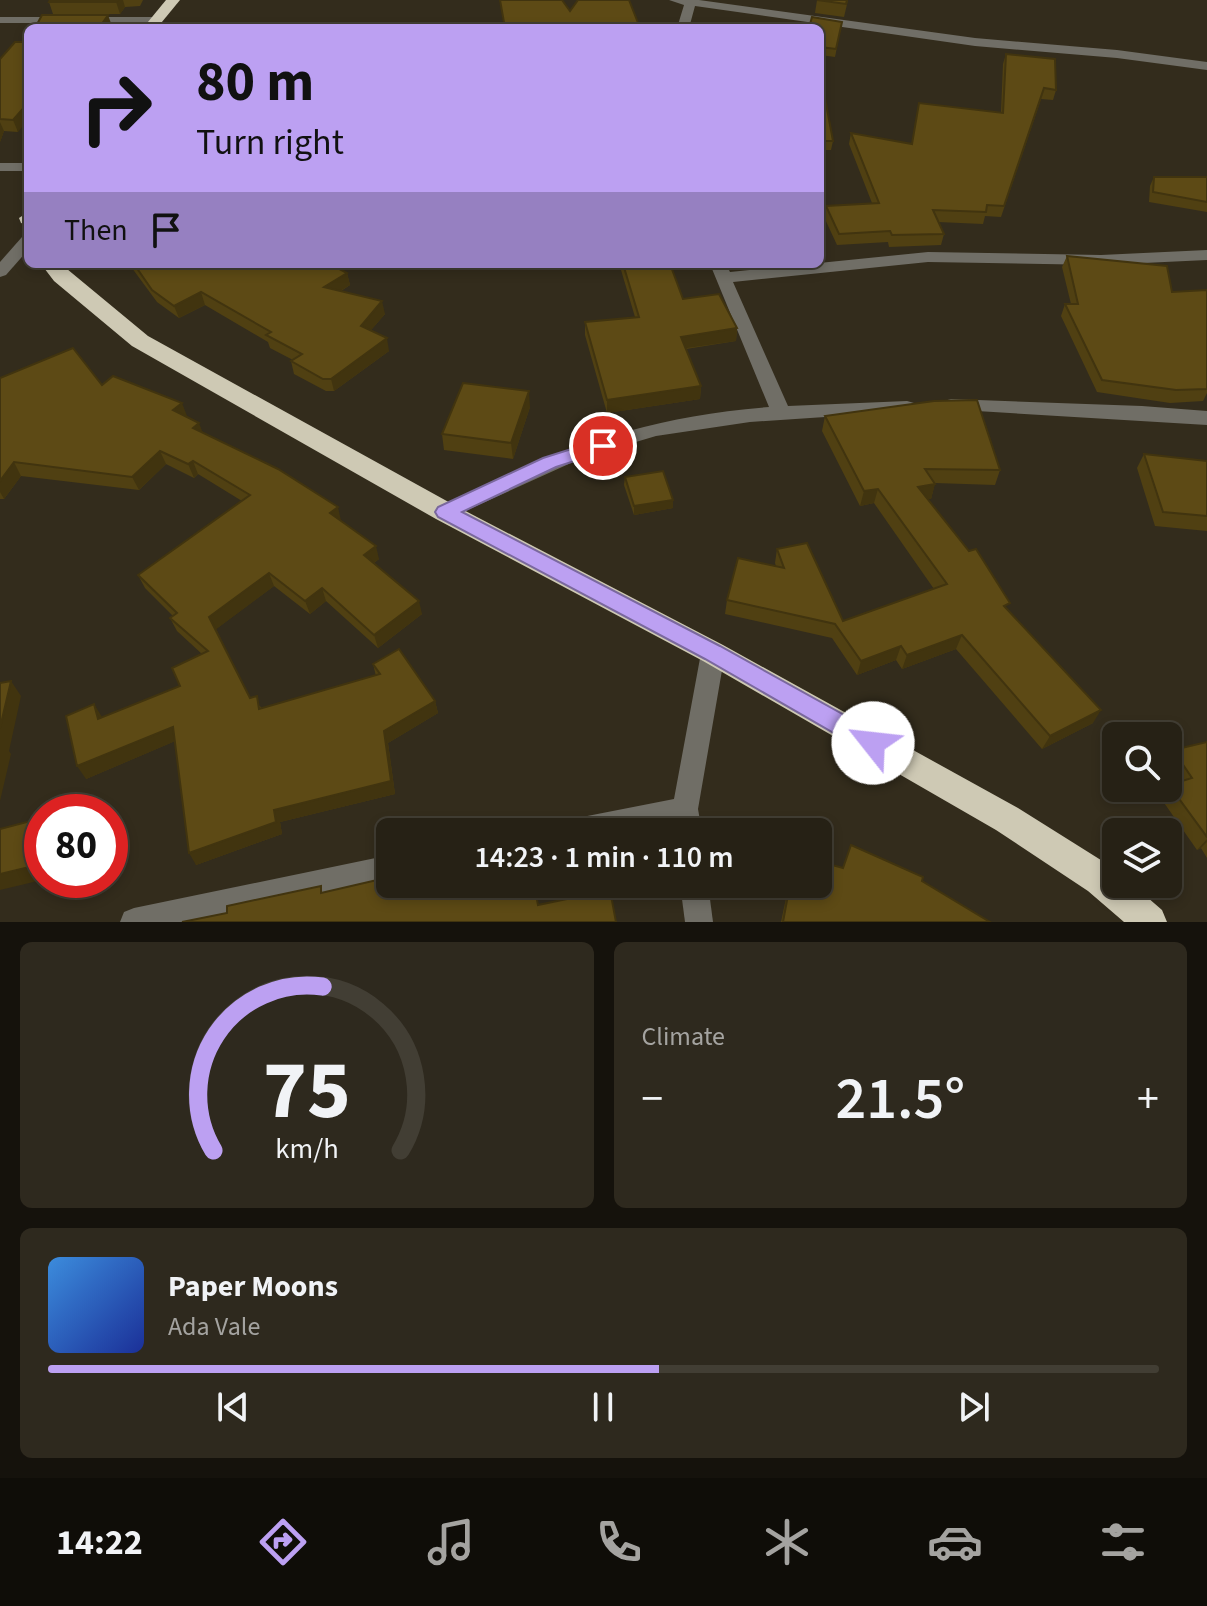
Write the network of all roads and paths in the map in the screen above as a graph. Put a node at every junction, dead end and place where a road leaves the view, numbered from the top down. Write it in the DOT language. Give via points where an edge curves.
graph roads {
  1 [pos="173,0"];
  2 [pos="675,0"];
  3 [pos="690,2"];
  4 [pos="0,20"];
  5 [pos="153,24"];
  6 [pos="684,24"];
  7 [pos="1207,66"];
  8 [pos="0,167"];
  9 [pos="24,167"];
  10 [pos="24,245"];
  11 [pos="1207,255"];
  12 [pos="824,264"];
  13 [pos="54,268"];
  14 [pos="765,268"];
  15 [pos="721,271"];
  16 [pos="0,272"];
  17 [pos="781,412"];
  18 [pos="1207,418"];
  19 [pos="445,512"];
  20 [pos="713,653"];
  21 [pos="687,818"];
  22 [pos="376,872"];
  23 [pos="696,898"];
  24 [pos="134,922"];
  25 [pos="699,922"];
  26 [pos="1150,922"];
  1 -- 5 [label="highway"];
  2 -- 3 [label="street"];
  3 -- 6 [label="street"];
  3 -- 7 [label="street" via="975,42"];
  4 -- 5 [label="street"];
  8 -- 9 [label="street"];
  10 -- 16 [label="street"];
  11 -- 12 [label="street" via="1101,260 928,257"];
  13 -- 19 [label="highway" via="140,341"];
  14 -- 15 [label="street"];
  15 -- 17 [label="street"];
  17 -- 18 [label="street" via="959,405"];
  17 -- 19 [label="street" via="656,429 550,463"];
  19 -- 20 [label="highway"];
  20 -- 21 [label="street"];
  20 -- 26 [label="highway" via="1007,819 1100,879"];
  22 -- 24 [label="street"];
  23 -- 25 [label="street"];
}
